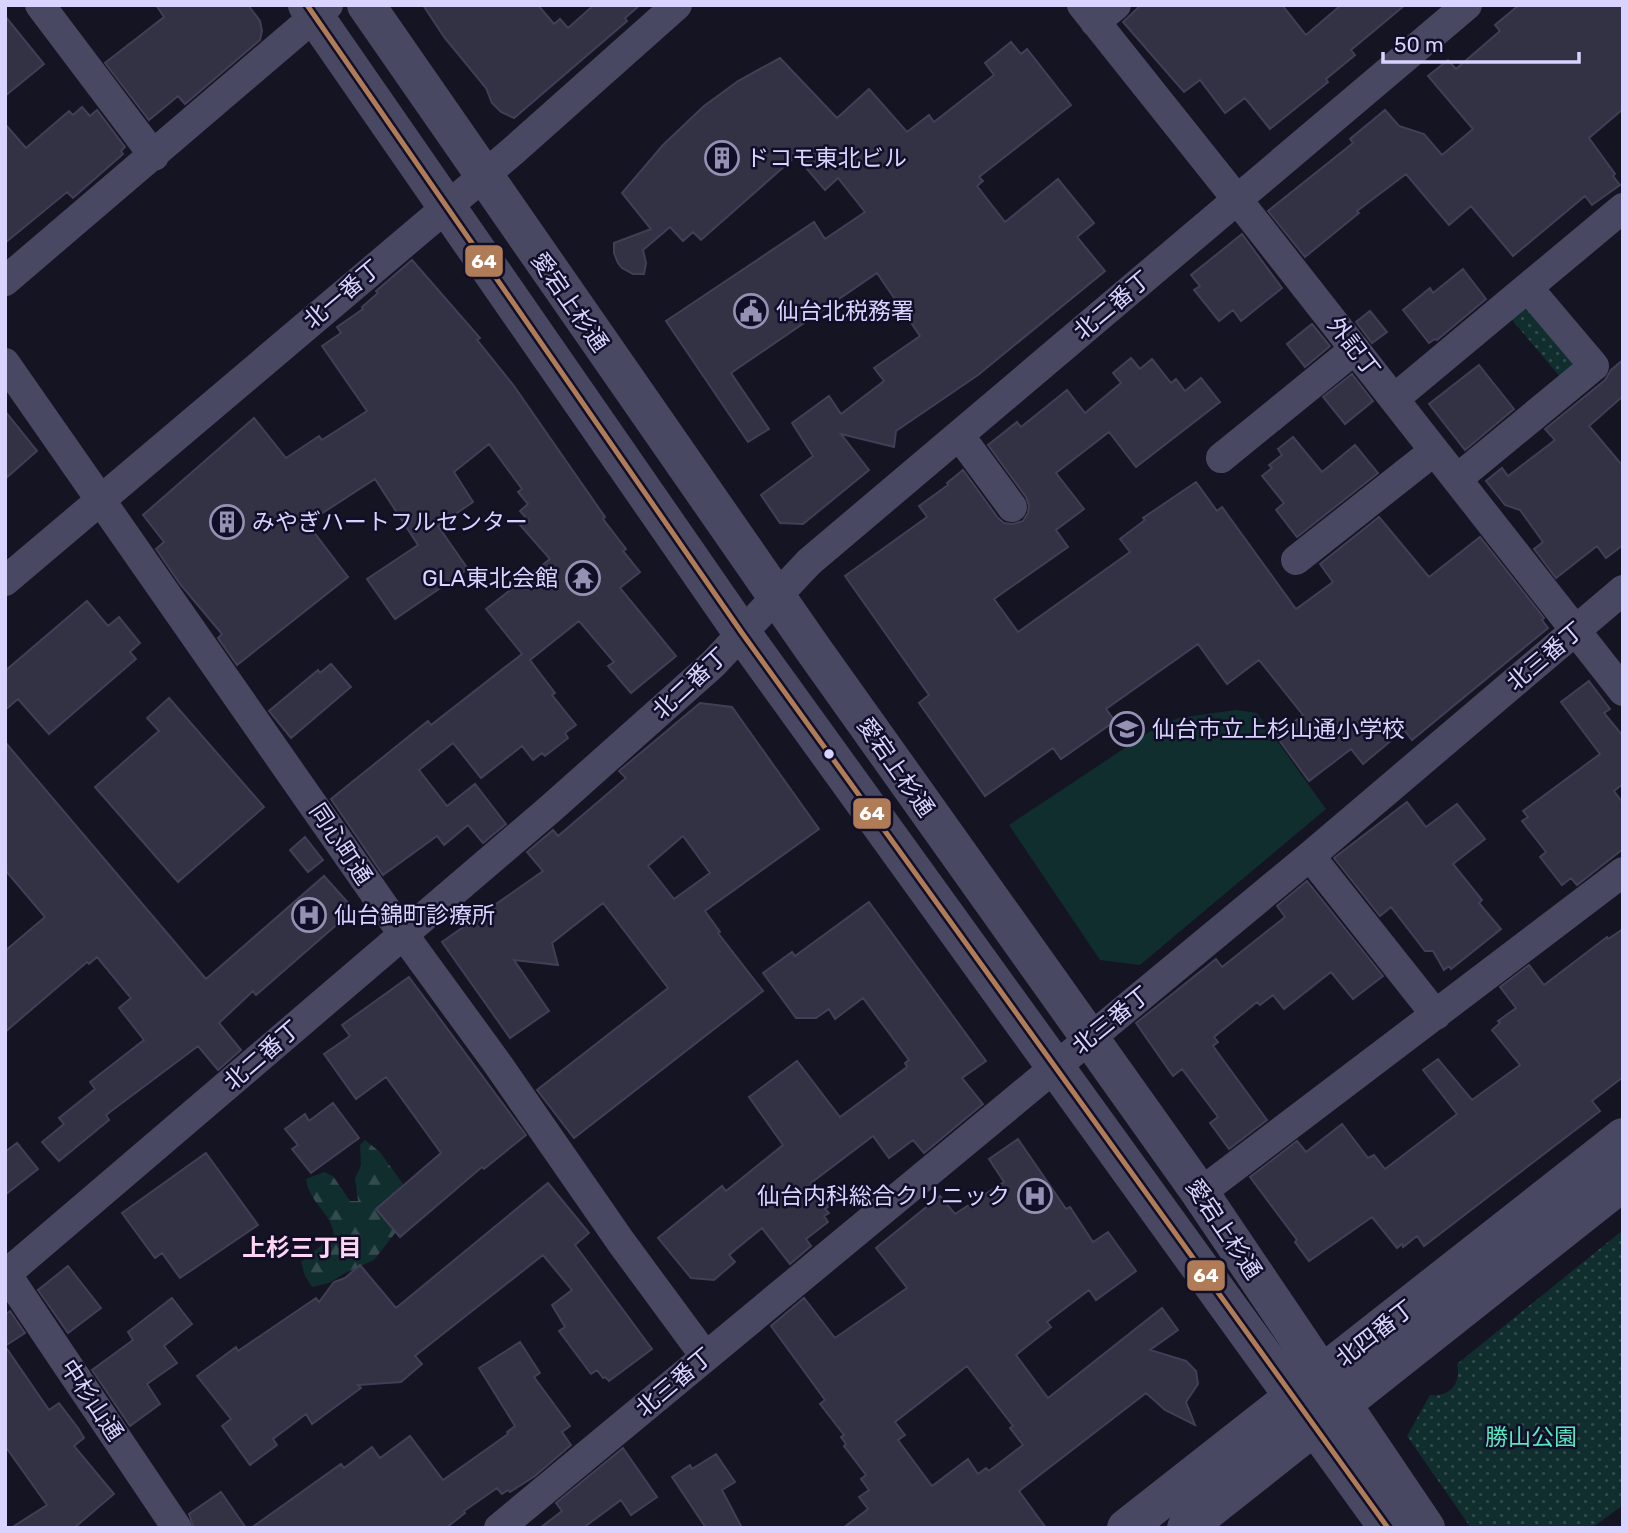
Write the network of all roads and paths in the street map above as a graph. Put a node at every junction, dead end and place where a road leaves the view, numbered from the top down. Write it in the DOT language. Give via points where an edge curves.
graph roads {
  1 [pos="40,5"];
  2 [pos="366,5"];
  3 [pos="677,5"];
  4 [pos="1467,5"];
  5 [pos="316,9"];
  6 [pos="1097,11"];
  7 [pos="154,156"];
  8 [pos="483,176"];
  9 [pos="1237,200"];
  10 [pos="447,206"];
  11 [pos="1623,208"];
  12 [pos="5,281"];
  13 [pos="1528,288"];
  14 [pos="1355,349"];
  15 [pos="5,363"];
  16 [pos="1394,399"];
  17 [pos="959,435"];
  18 [pos="1434,450"];
  19 [pos="1221,458"];
  20 [pos="1457,479"];
  21 [pos="99,501"];
  22 [pos="1012,507"];
  23 [pos="1296,560"];
  24 [pos="5,581"];
  25 [pos="1623,590"];
  26 [pos="776,597"];
  27 [pos="1574,631"];
  28 [pos="742,633"];
  29 [pos="1623,691"];
  30 [pos="1310,856"];
  31 [pos="1623,872"];
  32 [pos="403,934"];
  33 [pos="1436,1015"];
  34 [pos="1088,1039"];
  35 [pos="1055,1065"];
  36 [pos="1623,1137"];
  37 [pos="1623,1182"];
  38 [pos="1200,1193"];
  39 [pos="6,1274"];
  40 [pos="705,1356"];
  41 [pos="1318,1400"];
  42 [pos="177,1528"];
  43 [pos="499,1528"];
  44 [pos="1126,1528"];
  45 [pos="1185,1528"];
  46 [pos="1388,1528"];
  47 [pos="1426,1528"];
  1 -- 7 [label="street"];
  2 -- 8 [label="street, 愛宕上杉通"];
  3 -- 8 [label="street, 北一番丁"];
  4 -- 9 [label="street, 北二番丁"];
  5 -- 7 [label="street"];
  5 -- 10 [label="street, 愛宕上杉通"];
  6 -- 9 [label="street, 外記丁"];
  7 -- 12 [label="street"];
  8 -- 10 [label="street, 北一番丁"];
  8 -- 26 [label="street, 愛宕上杉通"];
  9 -- 14 [label="street, 外記丁"];
  9 -- 17 [label="street, 北二番丁"];
  10 -- 21 [label="street, 北一番丁"];
  10 -- 28 [label="street, 愛宕上杉通"];
  11 -- 13 [label="street"];
  13 -- 16 [label="street"];
  13 -- 20 [label="street" via="1602,359"];
  14 -- 16 [label="street, 外記丁"];
  14 -- 19 [label="street"];
  15 -- 21 [label="street, 同心町通"];
  16 -- 18 [label="street, 外記丁"];
  17 -- 22 [label="street"];
  17 -- 26 [label="street, 北二番丁" via="809,562"];
  18 -- 20 [label="street, 外記丁"];
  18 -- 23 [label="street"];
  20 -- 27 [label="street, 外記丁"];
  21 -- 24 [label="street, 北一番丁"];
  21 -- 32 [label="street, 同心町通"];
  25 -- 27 [label="street, 北三番丁"];
  26 -- 28 [label="street, 北二番丁"];
  26 -- 34 [label="street, 愛宕上杉通"];
  27 -- 29 [label="street, 外記丁"];
  27 -- 30 [label="street, 北三番丁"];
  28 -- 32 [label="street, 北二番丁" via="713,664"];
  28 -- 35 [label="street, 愛宕上杉通"];
  30 -- 33 [label="street"];
  30 -- 34 [label="street, 北三番丁"];
  31 -- 33 [label="street"];
  32 -- 39 [label="street, 北二番丁"];
  32 -- 40 [label="street, 同心町通"];
  33 -- 38 [label="street"];
  34 -- 35 [label="street, 北三番丁"];
  34 -- 38 [label="street, 愛宕上杉通"];
  35 -- 40 [label="street, 北三番丁"];
  35 -- 41 [label="street, 愛宕上杉通"];
  36 -- 41 [label="street, 北四番丁"];
  37 -- 41 [label="street, 北四番丁"];
  38 -- 41 [label="street, 愛宕上杉通"];
  39 -- 42 [label="street, 中杉山通"];
  40 -- 43 [label="street, 北三番丁"];
  41 -- 44 [label="street, 北四番丁"];
  41 -- 45 [label="street, 北四番丁"];
  41 -- 46 [label="street, 愛宕上杉通"];
  41 -- 47 [label="street, 愛宕上杉通"];
}
